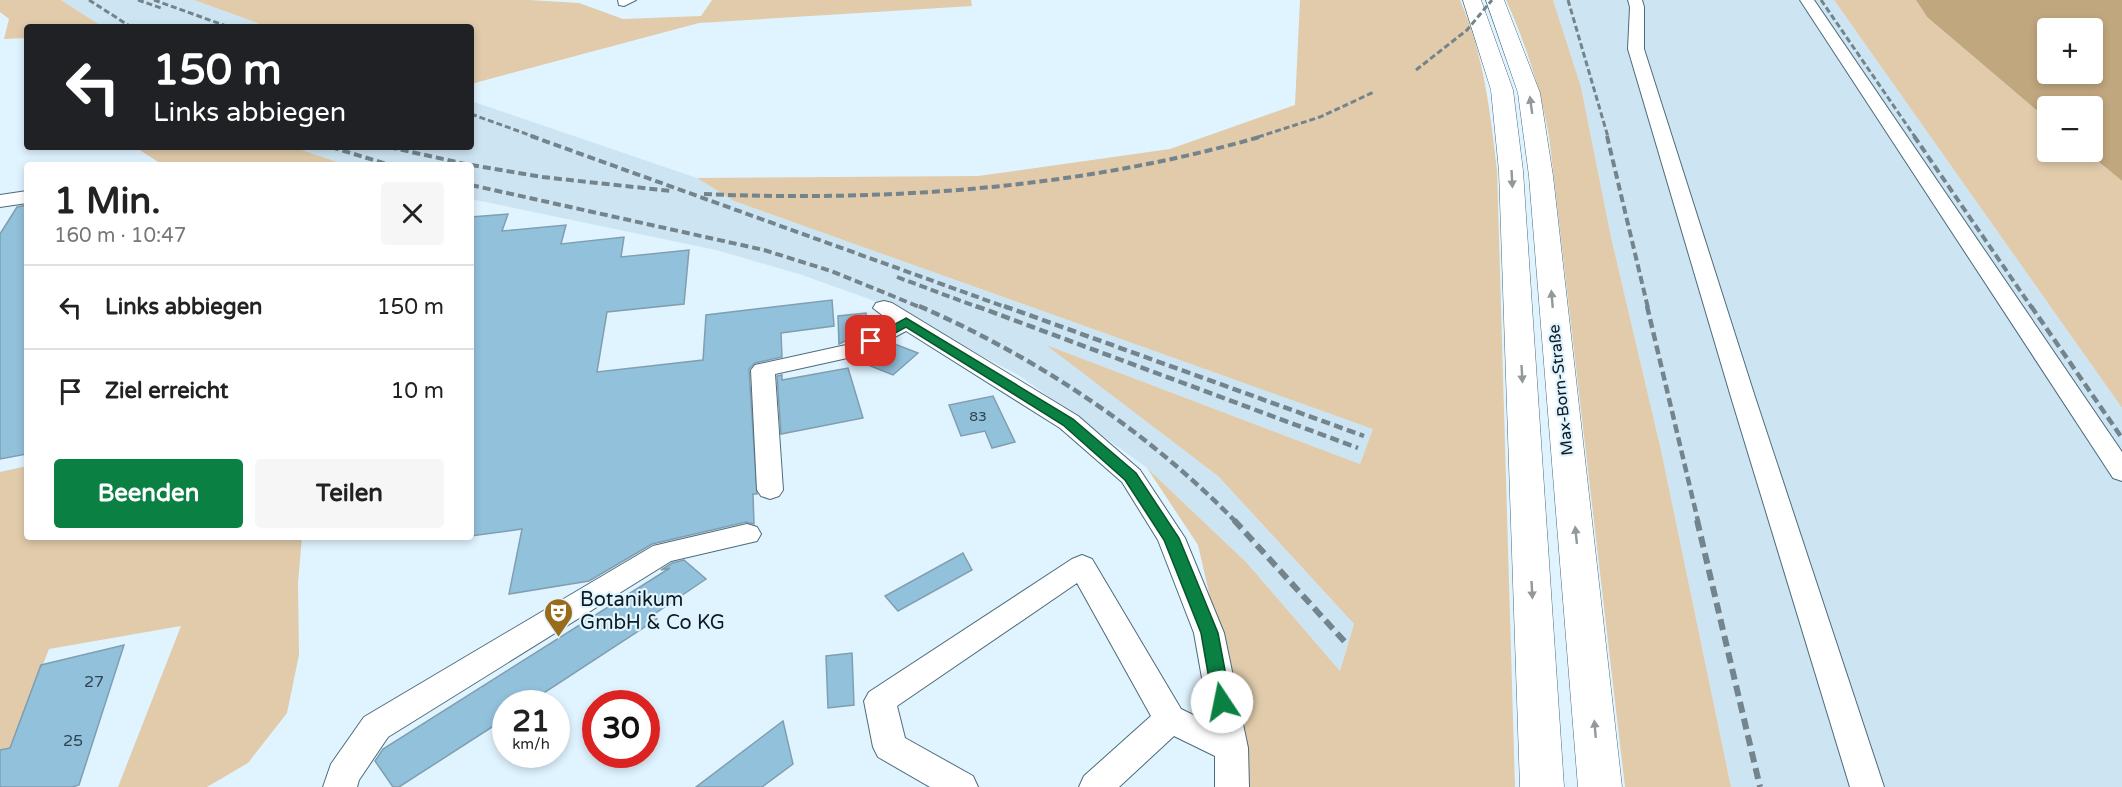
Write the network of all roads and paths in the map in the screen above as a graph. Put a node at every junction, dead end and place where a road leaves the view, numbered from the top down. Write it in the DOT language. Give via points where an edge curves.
graph roads {
  1 [pos="1472,0"];
  2 [pos="1494,0"];
  3 [pos="1635,0"];
  4 [pos="1807,0"];
  5 [pos="24,197"];
  6 [pos="0,201"];
  7 [pos="2122,472"];
  8 [pos="770,490"];
  9 [pos="747,534"];
  10 [pos="1170,719"];
  11 [pos="1231,748"];
  12 [pos="340,787"];
  13 [pos="961,787"];
  14 [pos="1096,787"];
  15 [pos="1232,787"];
  16 [pos="1542,787"];
  17 [pos="1600,787"];
  18 [pos="1867,787"];
  1 -- 16 [label="main road, one-way" via="1502,90 1511,171"];
  17 -- 2 [label="main road, Max-Born-Straße, one-way" via="1541,176 1529,93"];
  3 -- 18 [label="street" via="1636,49"];
  4 -- 7 [label="street"];
  5 -- 6 [label="street"];
  8 -- 11 [label="street" via="763,370 853,350 895,315 1068,422 1131,476 1171,538 1209,633"];
  9 -- 12 [label="street" via="663,553 376,727 343,775"];
  10 -- 11 [label="street"];
  10 -- 13 [label="street" via="1082,566 880,701 890,747"];
  10 -- 14 [label="street"];
  11 -- 15 [label="street"];
}
